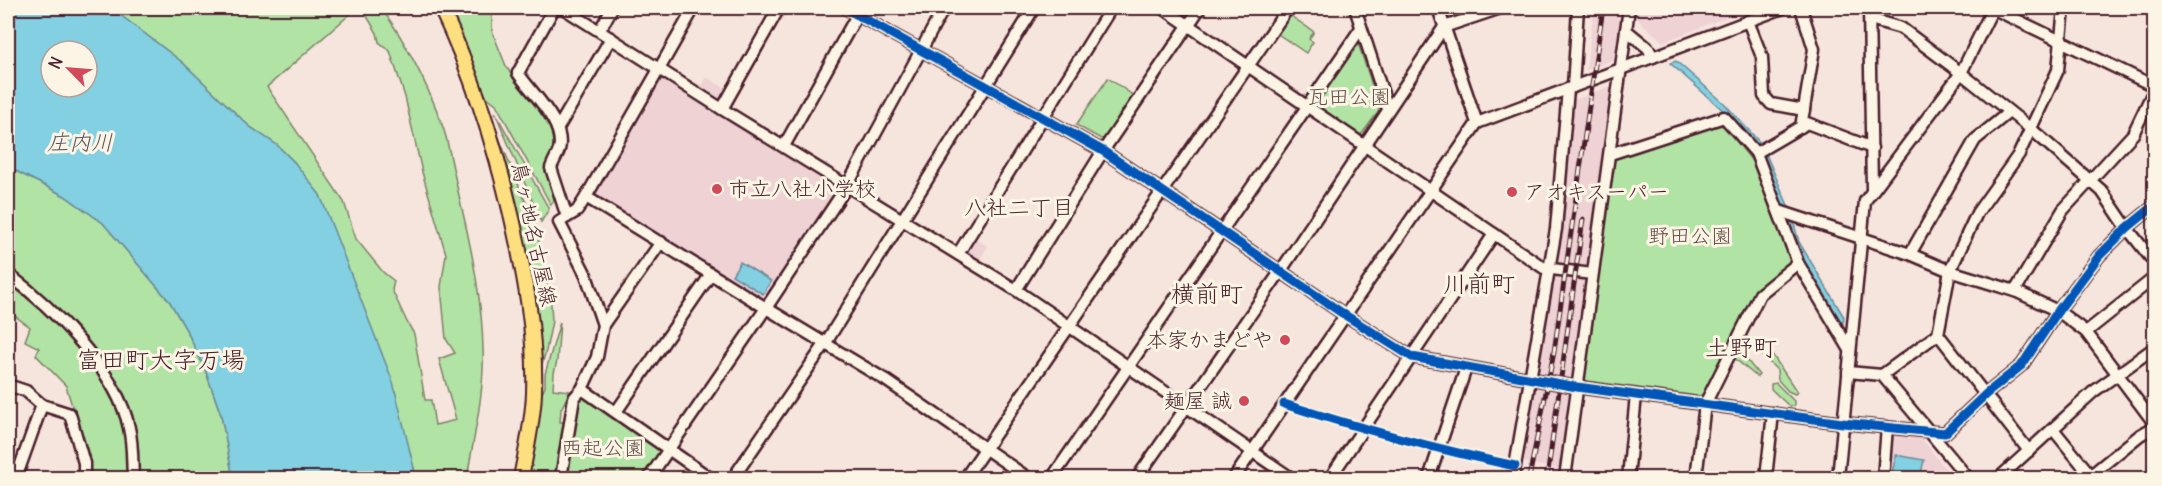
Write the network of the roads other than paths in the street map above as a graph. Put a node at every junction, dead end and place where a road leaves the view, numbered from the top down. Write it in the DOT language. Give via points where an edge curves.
graph roads {
  1 [pos="441,8"];
  2 [pos="554,8"];
  3 [pos="563,8"];
  4 [pos="612,8"];
  5 [pos="694,8"];
  6 [pos="779,8"];
  7 [pos="845,8"];
  8 [pos="944,8"];
  9 [pos="1034,8"];
  10 [pos="1111,8"];
  11 [pos="1163,8"];
  12 [pos="1200,8"];
  13 [pos="1288,8"];
  14 [pos="1355,8"];
  15 [pos="1438,8"];
  16 [pos="1501,8"];
  17 [pos="1578,8"];
  18 [pos="1629,8"];
  19 [pos="1752,8"];
  20 [pos="1783,8"];
  21 [pos="1801,8"];
  22 [pos="1869,8"];
  23 [pos="1993,8"];
  24 [pos="2064,8"];
  25 [pos="859,11"];
  26 [pos="1870,19"];
  27 [pos="1750,20"];
  28 [pos="1188,24"];
  29 [pos="1444,27"];
  30 [pos="1361,28"];
  31 [pos="600,30"];
  32 [pos="1626,30"];
  33 [pos="611,38"];
  34 [pos="2060,40"];
  35 [pos="921,50"];
  36 [pos="1653,57"];
  37 [pos="1248,65"];
  38 [pos="659,69"];
  39 [pos="1621,70"];
  40 [pos="1961,73"];
  41 [pos="985,85"];
  42 [pos="2154,86"];
  43 [pos="1571,88"];
  44 [pos="2154,90"];
  45 [pos="1307,106"];
  46 [pos="722,109"];
  47 [pos="1388,109"];
  48 [pos="1804,110"];
  49 [pos="2009,112"];
  50 [pos="1042,117"];
  51 [pos="1478,123"];
  52 [pos="1801,127"];
  53 [pos="558,128"];
  54 [pos="2031,129"];
  55 [pos="1364,145"];
  56 [pos="784,146"];
  57 [pos="1872,148"];
  58 [pos="1103,151"];
  59 [pos="1760,151"];
  60 [pos="1610,154"];
  61 [pos="2090,180"];
  62 [pos="847,186"];
  63 [pos="1872,189"];
  64 [pos="1162,190"];
  65 [pos="1431,191"];
  66 [pos="586,197"];
  67 [pos="2154,206"];
  68 [pos="1785,213"];
  69 [pos="567,217"];
  70 [pos="902,220"];
  71 [pos="2127,228"];
  72 [pos="1221,231"];
  73 [pos="1494,234"];
  74 [pos="1861,239"];
  75 [pos="661,243"];
  76 [pos="958,254"];
  77 [pos="1910,254"];
  78 [pos="2154,262"];
  79 [pos="1798,263"];
  80 [pos="1549,269"];
  81 [pos="1950,271"];
  82 [pos="1280,272"];
  83 [pos="8,274"];
  84 [pos="711,274"];
  85 [pos="1592,274"];
  86 [pos="2154,278"];
  87 [pos="1016,290"];
  88 [pos="2015,291"];
  89 [pos="766,308"];
  90 [pos="2058,311"];
  91 [pos="1345,315"];
  92 [pos="603,325"];
  93 [pos="1069,325"];
  94 [pos="2086,332"];
  95 [pos="1938,334"];
  96 [pos="825,344"];
  97 [pos="2154,348"];
  98 [pos="1850,350"];
  99 [pos="1412,357"];
  100 [pos="1129,366"];
  101 [pos="1466,368"];
  102 [pos="1848,372"];
  103 [pos="1882,375"];
  104 [pos="2117,375"];
  105 [pos="1530,379"];
  106 [pos="8,385"];
  107 [pos="1577,387"];
  108 [pos="582,389"];
  109 [pos="1986,394"];
  110 [pos="1636,395"];
  111 [pos="1705,404"];
  112 [pos="42,405"];
  113 [pos="1186,405"];
  114 [pos="616,412"];
  115 [pos="1773,413"];
  116 [pos="1843,423"];
  117 [pos="2154,425"];
  118 [pos="1887,427"];
  119 [pos="2053,429"];
  120 [pos="1929,432"];
  121 [pos="985,449"];
  122 [pos="669,450"];
  123 [pos="1253,451"];
  124 [pos="2029,451"];
  125 [pos="2092,477"];
  126 [pos="16,478"];
  127 [pos="84,478"];
  128 [pos="133,478"];
  129 [pos="520,478"];
  130 [pos="561,478"];
  131 [pos="649,478"];
  132 [pos="710,478"];
  133 [pos="733,478"];
  134 [pos="965,478"];
  135 [pos="1028,478"];
  136 [pos="1052,478"];
  137 [pos="1137,478"];
  138 [pos="1234,478"];
  139 [pos="1291,478"];
  140 [pos="1330,478"];
  141 [pos="1429,478"];
  142 [pos="1513,478"];
  143 [pos="1565,478"];
  144 [pos="1628,478"];
  145 [pos="1696,478"];
  146 [pos="1766,478"];
  147 [pos="1838,478"];
  148 [pos="1882,478"];
  149 [pos="1968,478"];
  150 [pos="1999,478"];
  1 -- 129 [label="main road, 鳥ヶ地名古屋線" via="481,102 525,277 533,334 534,394"];
  2 -- 53 [label="street" via="518,73"];
  3 -- 31 [label="street"];
  4 -- 31 [label="street"];
  5 -- 38 [label="street"];
  6 -- 46 [label="street"];
  7 -- 25 [label="street"];
  8 -- 35 [label="street"];
  9 -- 41 [label="street"];
  10 -- 50 [label="street"];
  11 -- 28 [label="street"];
  12 -- 28 [label="street"];
  13 -- 37 [label="street"];
  14 -- 30 [label="street"];
  15 -- 29 [label="street"];
  16 -- 29 [label="street"];
  17 -- 43 [label="street"];
  18 -- 32 [label="street"];
  19 -- 27 [label="street"];
  20 -- 27 [label="street"];
  21 -- 48 [label="street" via="1814,49"];
  22 -- 26 [label="street"];
  23 -- 34 [label="street"];
  23 -- 40 [label="street"];
  24 -- 34 [label="street"];
  25 -- 35 [label="street"];
  25 -- 56 [label="street"];
  26 -- 40 [label="street" via="1901,28"];
  26 -- 57 [label="street"];
  27 -- 36 [label="street"];
  27 -- 48 [label="street" via="1762,57 1764,96 1771,104"];
  28 -- 37 [label="street"];
  28 -- 58 [label="street"];
  29 -- 47 [label="street"];
  29 -- 51 [label="street"];
  30 -- 45 [label="street"];
  30 -- 47 [label="street"];
  31 -- 33 [label="street"];
  32 -- 36 [label="street"];
  32 -- 39 [label="street"];
  33 -- 38 [label="street"];
  33 -- 53 [label="street"];
  34 -- 42 [label="street"];
  34 -- 54 [label="street" via="2058,70"];
  35 -- 41 [label="street"];
  35 -- 62 [label="street"];
  36 -- 39 [label="street"];
  37 -- 45 [label="street"];
  37 -- 64 [label="street"];
  38 -- 46 [label="street"];
  38 -- 66 [label="street"];
  39 -- 43 [label="street"];
  39 -- 60 [label="street"];
  40 -- 49 [label="street"];
  40 -- 63 [label="street"];
  41 -- 50 [label="street"];
  41 -- 70 [label="street"];
  43 -- 51 [label="street"];
  43 -- 80 [label="street"];
  44 -- 61 [label="street" via="2133,134"];
  45 -- 55 [label="street"];
  45 -- 72 [label="street"];
  46 -- 56 [label="street"];
  47 -- 55 [label="street"];
  48 -- 52 [label="street"];
  49 -- 54 [label="street"];
  49 -- 77 [label="street" via="1976,140"];
  50 -- 58 [label="street"];
  50 -- 76 [label="street"];
  51 -- 65 [label="street"];
  52 -- 57 [label="street" via="1807,123"];
  52 -- 59 [label="street"];
  53 -- 69 [label="street" via="559,148 551,168"];
  54 -- 61 [label="street"];
  54 -- 81 [label="street" via="2019,154 1977,213"];
  55 -- 65 [label="street"];
  55 -- 82 [label="street"];
  56 -- 62 [label="street"];
  57 -- 63 [label="street"];
  58 -- 64 [label="street"];
  58 -- 87 [label="street"];
  59 -- 60 [label="street" via="1724,117"];
  59 -- 68 [label="street"];
  60 -- 85 [label="street"];
  61 -- 71 [label="street" via="2103,191"];
  61 -- 88 [label="street" via="2062,210"];
  62 -- 70 [label="street"];
  62 -- 89 [label="street"];
  63 -- 74 [label="street" via="1865,201"];
  64 -- 72 [label="street"];
  64 -- 93 [label="street"];
  65 -- 73 [label="street"];
  65 -- 91 [label="street"];
  66 -- 69 [label="street" via="577,211"];
  66 -- 75 [label="street"];
  67 -- 71 [label="street"];
  68 -- 74 [label="street"];
  68 -- 79 [label="street" via="1784,230"];
  69 -- 92 [label="street" via="559,222 586,275"];
  70 -- 76 [label="street"];
  70 -- 96 [label="street"];
  71 -- 78 [label="street"];
  71 -- 90 [label="street" via="2099,256"];
  72 -- 82 [label="street"];
  72 -- 100 [label="street"];
  73 -- 80 [label="street"];
  73 -- 99 [label="street"];
  74 -- 77 [label="street"];
  74 -- 98 [label="street"];
  75 -- 84 [label="street"];
  75 -- 92 [label="street"];
  76 -- 87 [label="street"];
  77 -- 81 [label="street"];
  79 -- 98 [label="street"];
  79 -- 111 [label="street" via="1760,294"];
  80 -- 85 [label="street"];
  80 -- 105 [label="street"];
  81 -- 88 [label="street"];
  81 -- 95 [label="street"];
  82 -- 91 [label="street"];
  82 -- 113 [label="street"];
  83 -- 128 [label="street" via="81,342 118,397 129,427"];
  84 -- 89 [label="street"];
  84 -- 114 [label="street"];
  85 -- 107 [label="street"];
  86 -- 94 [label="street"];
  87 -- 93 [label="street"];
  88 -- 90 [label="street"];
  89 -- 96 [label="street"];
  89 -- 122 [label="street"];
  90 -- 94 [label="street"];
  90 -- 109 [label="street" via="2022,365"];
  91 -- 99 [label="street"];
  91 -- 123 [label="street"];
  92 -- 108 [label="street" via="597,357"];
  93 -- 100 [label="street"];
  93 -- 121 [label="street"];
  94 -- 104 [label="street"];
  95 -- 103 [label="street"];
  95 -- 109 [label="street"];
  96 -- 121 [label="street" via="884,379"];
  96 -- 133 [label="street"];
  97 -- 104 [label="street"];
  98 -- 102 [label="street"];
  99 -- 101 [label="street"];
  99 -- 140 [label="street"];
  100 -- 113 [label="street"];
  100 -- 136 [label="street"];
  101 -- 105 [label="street"];
  101 -- 141 [label="street"];
  102 -- 103 [label="street"];
  102 -- 116 [label="street"];
  103 -- 120 [label="street"];
  104 -- 117 [label="street"];
  104 -- 119 [label="street"];
  105 -- 107 [label="street"];
  105 -- 142 [label="street"];
  106 -- 112 [label="street" via="26,391"];
  107 -- 110 [label="street"];
  107 -- 143 [label="street"];
  108 -- 114 [label="street"];
  108 -- 130 [label="street" via="574,398"];
  109 -- 120 [label="street" via="1945,433"];
  109 -- 124 [label="street"];
  110 -- 111 [label="street"];
  110 -- 144 [label="street"];
  111 -- 115 [label="street"];
  111 -- 145 [label="street"];
  112 -- 126 [label="street"];
  112 -- 127 [label="street" via="70,414 84,463"];
  113 -- 123 [label="street"];
  113 -- 137 [label="street"];
  114 -- 122 [label="street"];
  115 -- 116 [label="street"];
  115 -- 146 [label="street"];
  116 -- 118 [label="street"];
  116 -- 147 [label="street"];
  117 -- 125 [label="street"];
  118 -- 120 [label="street"];
  118 -- 148 [label="street"];
  119 -- 124 [label="street"];
  119 -- 125 [label="street"];
  120 -- 149 [label="street"];
  121 -- 134 [label="street"];
  121 -- 135 [label="street"];
  122 -- 131 [label="street"];
  122 -- 132 [label="street"];
  123 -- 138 [label="street"];
  123 -- 139 [label="street"];
  124 -- 150 [label="street"];
}
